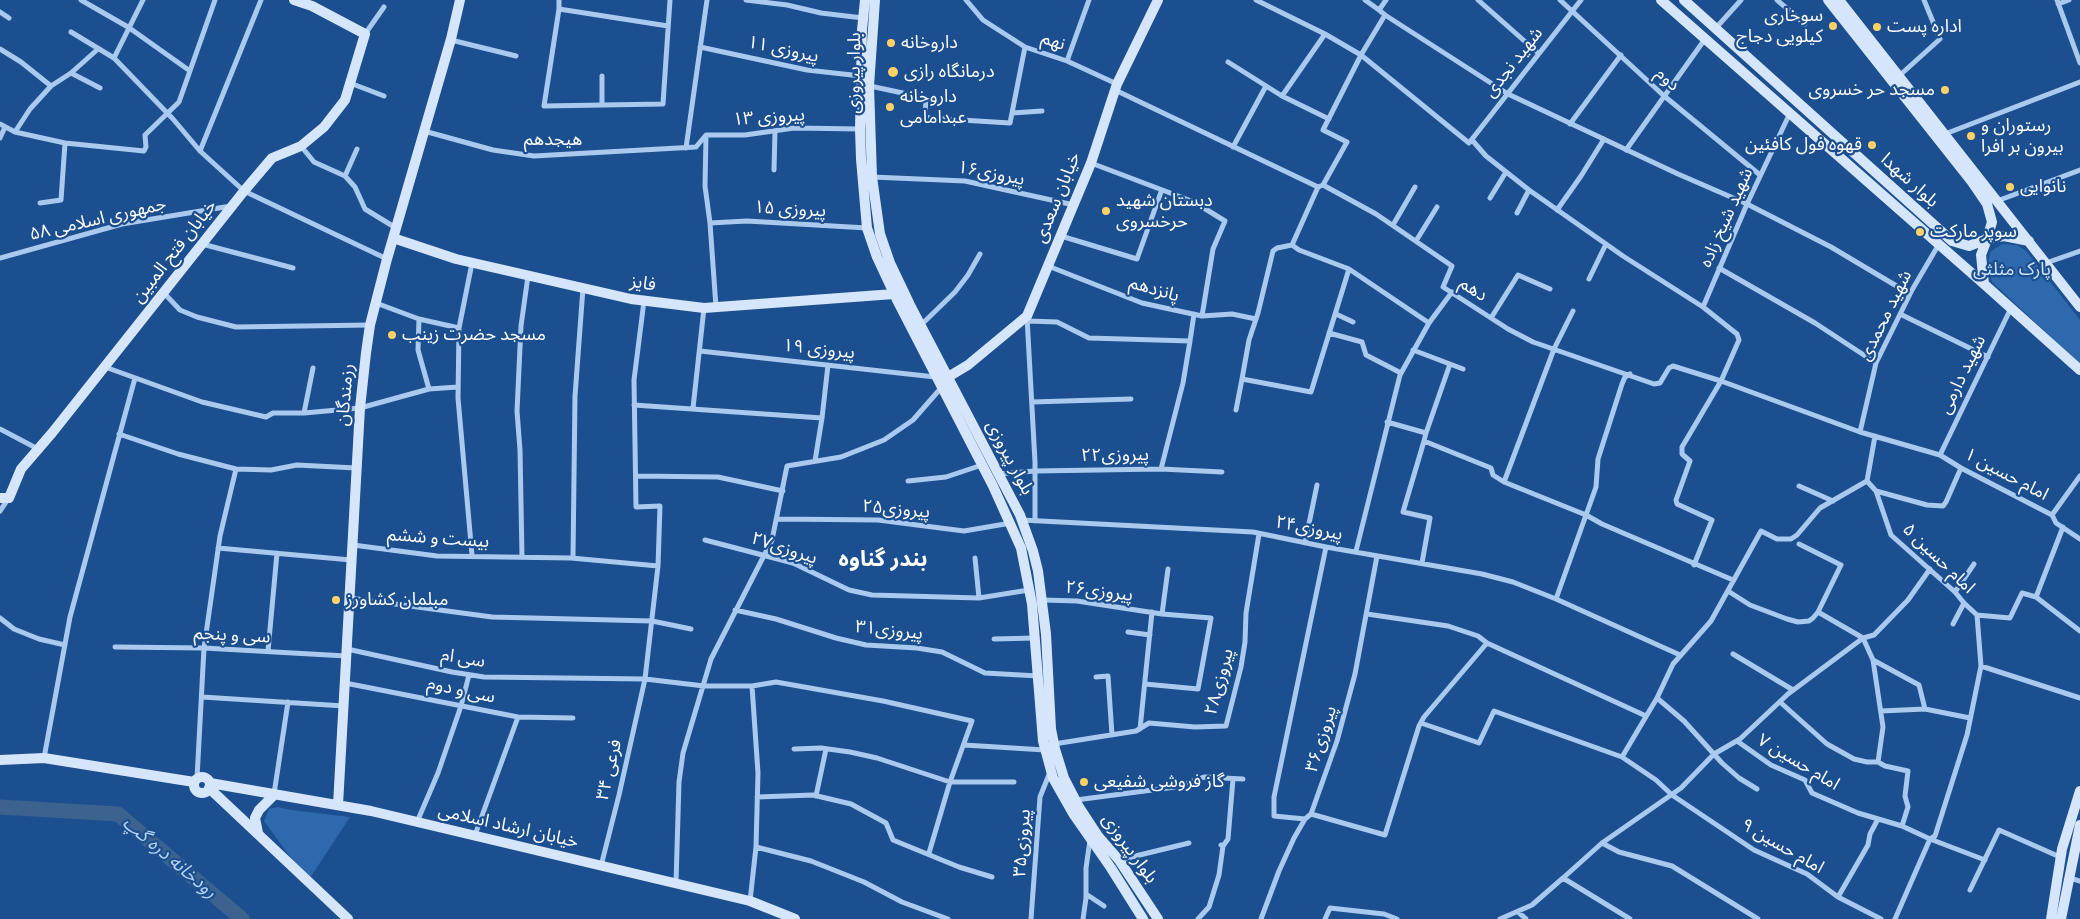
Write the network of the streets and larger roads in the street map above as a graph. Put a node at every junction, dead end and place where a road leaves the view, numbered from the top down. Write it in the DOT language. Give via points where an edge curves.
graph roads {
  1 [pos="81,0"];
  2 [pos="143,0"];
  3 [pos="215,0"];
  4 [pos="261,0"];
  5 [pos="294,0"];
  6 [pos="460,0"];
  7 [pos="559,0"];
  8 [pos="670,0"];
  9 [pos="707,0"];
  10 [pos="746,0"];
  11 [pos="865,0"];
  12 [pos="875,0"];
  13 [pos="966,0"];
  14 [pos="1089,0"];
  15 [pos="1158,0"];
  16 [pos="1256,0"];
  17 [pos="1365,0"];
  18 [pos="1386,0"];
  19 [pos="1478,0"];
  20 [pos="1560,0"];
  21 [pos="1581,0"];
  22 [pos="1661,0"];
  23 [pos="1684,0"];
  24 [pos="1741,0"];
  25 [pos="1777,0"];
  26 [pos="1828,0"];
  27 [pos="1839,0"];
  28 [pos="1924,0"];
  29 [pos="2069,0"];
  30 [pos="2057,2"];
  31 [pos="313,3"];
  32 [pos="384,7"];
  33 [pos="559,9"];
  34 [pos="1379,10"];
  35 [pos="1572,11"];
  36 [pos="0,12"];
  37 [pos="1385,15"];
  38 [pos="9,18"];
  39 [pos="863,18"];
  40 [pos="1804,24"];
  41 [pos="668,26"];
  42 [pos="128,27"];
  43 [pos="1715,29"];
  44 [pos="71,32"];
  45 [pos="365,34"];
  46 [pos="1325,34"];
  47 [pos="451,39"];
  48 [pos="1705,39"];
  49 [pos="700,47"];
  50 [pos="1025,47"];
  51 [pos="0,49"];
  52 [pos="98,49"];
  53 [pos="1538,54"];
  54 [pos="1361,55"];
  55 [pos="1621,55"];
  56 [pos="516,56"];
  57 [pos="114,58"];
  58 [pos="1067,61"];
  59 [pos="1228,62"];
  60 [pos="2080,63"];
  61 [pos="190,71"];
  62 [pos="71,73"];
  63 [pos="602,76"];
  64 [pos="861,76"];
  65 [pos="1899,76"];
  66 [pos="2080,82"];
  67 [pos="350,83"];
  68 [pos="51,86"];
  69 [pos="869,86"];
  70 [pos="1266,86"];
  71 [pos="1116,87"];
  72 [pos="100,88"];
  73 [pos="1508,94"];
  74 [pos="1663,95"];
  75 [pos="384,96"];
  76 [pos="1282,96"];
  77 [pos="602,104"];
  78 [pos="1042,112"];
  79 [pos="1012,113"];
  80 [pos="1790,113"];
  81 [pos="168,114"];
  82 [pos="1329,119"];
  83 [pos="1570,124"];
  84 [pos="2,126"];
  85 [pos="860,129"];
  86 [pos="424,131"];
  87 [pos="775,131"];
  88 [pos="15,132"];
  89 [pos="1945,134"];
  90 [pos="706,136"];
  91 [pos="0,138"];
  92 [pos="1604,140"];
  93 [pos="1471,141"];
  94 [pos="65,143"];
  95 [pos="301,146"];
  96 [pos="1233,146"];
  97 [pos="686,148"];
  98 [pos="357,149"];
  99 [pos="200,150"];
  100 [pos="1626,150"];
  101 [pos="1090,162"];
  102 [pos="774,170"];
  103 [pos="2080,170"];
  104 [pos="1506,172"];
  105 [pos="1971,174"];
  106 [pos="1760,175"];
  107 [pos="345,176"];
  108 [pos="872,178"];
  109 [pos="1320,186"];
  110 [pos="1415,187"];
  111 [pos="1529,190"];
  112 [pos="244,191"];
  113 [pos="1162,192"];
  114 [pos="1490,198"];
  115 [pos="1997,202"];
  116 [pos="40,204"];
  117 [pos="1747,204"];
  118 [pos="1074,205"];
  119 [pos="232,206"];
  120 [pos="1437,207"];
  121 [pos="1915,208"];
  122 [pos="1557,210"];
  123 [pos="1517,213"];
  124 [pos="1908,216"];
  125 [pos="710,223"];
  126 [pos="1393,225"];
  127 [pos="868,228"];
  128 [pos="395,233"];
  129 [pos="1062,236"];
  130 [pos="1987,239"];
  131 [pos="1416,241"];
  132 [pos="2029,241"];
  133 [pos="202,244"];
  134 [pos="1606,244"];
  135 [pos="1939,244"];
  136 [pos="1292,245"];
  137 [pos="2080,251"];
  138 [pos="980,254"];
  139 [pos="0,258"];
  140 [pos="386,259"];
  141 [pos="472,263"];
  142 [pos="2046,264"];
  143 [pos="1048,266"];
  144 [pos="293,268"];
  145 [pos="1719,268"];
  146 [pos="1349,269"];
  147 [pos="528,276"];
  148 [pos="1589,279"];
  149 [pos="1984,284"];
  150 [pos="583,288"];
  151 [pos="1550,289"];
  152 [pos="164,292"];
  153 [pos="1452,292"];
  154 [pos="894,294"];
  155 [pos="1910,294"];
  156 [pos="644,301"];
  157 [pos="376,303"];
  158 [pos="2080,307"];
  159 [pos="704,308"];
  160 [pos="716,308"];
  161 [pos="1703,308"];
  162 [pos="2011,308"];
  163 [pos="1573,310"];
  164 [pos="1194,314"];
  165 [pos="1336,314"];
  166 [pos="1900,314"];
  167 [pos="1202,316"];
  168 [pos="1027,318"];
  169 [pos="1491,318"];
  170 [pos="419,319"];
  171 [pos="1256,319"];
  172 [pos="1353,322"];
  173 [pos="1429,323"];
  174 [pos="370,325"];
  175 [pos="920,326"];
  176 [pos="459,328"];
  177 [pos="1330,333"];
  178 [pos="1190,341"];
  179 [pos="930,342"];
  180 [pos="920,347"];
  181 [pos="1554,349"];
  182 [pos="1413,350"];
  183 [pos="700,351"];
  184 [pos="1988,357"];
  185 [pos="1876,363"];
  186 [pos="1450,364"];
  187 [pos="828,365"];
  188 [pos="104,367"];
  189 [pos="313,368"];
  190 [pos="1463,369"];
  191 [pos="2080,370"];
  192 [pos="1401,373"];
  193 [pos="1630,374"];
  194 [pos="936,377"];
  195 [pos="948,377"];
  196 [pos="135,378"];
  197 [pos="1242,379"];
  198 [pos="1722,381"];
  199 [pos="458,387"];
  200 [pos="941,388"];
  201 [pos="429,389"];
  202 [pos="1132,398"];
  203 [pos="1032,402"];
  204 [pos="634,405"];
  205 [pos="360,408"];
  206 [pos="693,408"];
  207 [pos="1236,410"];
  208 [pos="304,413"];
  209 [pos="822,418"];
  210 [pos="1387,422"];
  211 [pos="0,429"];
  212 [pos="1860,432"];
  213 [pos="1426,433"];
  214 [pos="119,434"];
  215 [pos="1875,436"];
  216 [pos="1424,440"];
  217 [pos="38,449"];
  218 [pos="1940,455"];
  219 [pos="815,461"];
  220 [pos="982,465"];
  221 [pos="357,468"];
  222 [pos="1960,468"];
  223 [pos="1161,469"];
  224 [pos="236,470"];
  225 [pos="1035,471"];
  226 [pos="1222,472"];
  227 [pos="998,474"];
  228 [pos="636,476"];
  229 [pos="2080,476"];
  230 [pos="908,482"];
  231 [pos="1504,482"];
  232 [pos="1868,482"];
  233 [pos="1317,485"];
  234 [pos="1799,486"];
  235 [pos="782,491"];
  236 [pos="1876,491"];
  237 [pos="4,498"];
  238 [pos="1833,502"];
  239 [pos="0,511"];
  240 [pos="1586,515"];
  241 [pos="2052,516"];
  242 [pos="778,520"];
  243 [pos="1022,520"];
  244 [pos="1035,521"];
  245 [pos="1011,523"];
  246 [pos="2063,527"];
  247 [pos="1259,534"];
  248 [pos="2080,539"];
  249 [pos="705,540"];
  250 [pos="1305,543"];
  251 [pos="1799,544"];
  252 [pos="353,545"];
  253 [pos="1326,547"];
  254 [pos="218,548"];
  255 [pos="1356,552"];
  256 [pos="277,553"];
  257 [pos="472,555"];
  258 [pos="764,555"];
  259 [pos="1377,556"];
  260 [pos="522,557"];
  261 [pos="573,558"];
  262 [pos="975,558"];
  263 [pos="352,560"];
  264 [pos="1422,563"];
  265 [pos="1974,564"];
  266 [pos="1694,565"];
  267 [pos="658,566"];
  268 [pos="1168,569"];
  269 [pos="1930,569"];
  270 [pos="1733,580"];
  271 [pos="1030,590"];
  272 [pos="1728,591"];
  273 [pos="1955,592"];
  274 [pos="2036,597"];
  275 [pos="350,598"];
  276 [pos="979,598"];
  277 [pos="1556,599"];
  278 [pos="1043,600"];
  279 [pos="1964,603"];
  280 [pos="735,610"];
  281 [pos="1152,612"];
  282 [pos="1818,612"];
  283 [pos="1162,614"];
  284 [pos="1367,614"];
  285 [pos="1978,615"];
  286 [pos="0,618"];
  287 [pos="652,621"];
  288 [pos="1953,624"];
  289 [pos="691,629"];
  290 [pos="2080,631"];
  291 [pos="1128,632"];
  292 [pos="1150,634"];
  293 [pos="1035,638"];
  294 [pos="1864,638"];
  295 [pos="994,639"];
  296 [pos="1487,643"];
  297 [pos="65,645"];
  298 [pos="115,647"];
  299 [pos="204,648"];
  300 [pos="268,651"];
  301 [pos="347,653"];
  302 [pos="1733,654"];
  303 [pos="1680,655"];
  304 [pos="1873,660"];
  305 [pos="1981,666"];
  306 [pos="468,675"];
  307 [pos="1038,676"];
  308 [pos="1096,677"];
  309 [pos="645,679"];
  310 [pos="345,683"];
  311 [pos="1145,684"];
  312 [pos="704,686"];
  313 [pos="752,686"];
  314 [pos="1793,690"];
  315 [pos="202,697"];
  316 [pos="1657,698"];
  317 [pos="2080,698"];
  318 [pos="288,702"];
  319 [pos="1780,702"];
  320 [pos="344,706"];
  321 [pos="461,706"];
  322 [pos="1925,709"];
  323 [pos="1881,711"];
  324 [pos="1646,716"];
  325 [pos="518,717"];
  326 [pos="573,718"];
  327 [pos="1970,718"];
  328 [pos="1421,724"];
  329 [pos="1140,729"];
  330 [pos="1112,735"];
  331 [pos="1737,741"];
  332 [pos="964,745"];
  333 [pos="1049,747"];
  334 [pos="794,749"];
  335 [pos="826,749"];
  336 [pos="1714,754"];
  337 [pos="1622,757"];
  338 [pos="44,758"];
  339 [pos="0,760"];
  340 [pos="1878,762"];
  341 [pos="1050,770"];
  342 [pos="1233,779"];
  343 [pos="195,780"];
  344 [pos="1243,780"];
  345 [pos="950,782"];
  346 [pos="1014,782"];
  347 [pos="210,786"];
  348 [pos="1757,789"];
  349 [pos="2080,791"];
  350 [pos="274,795"];
  351 [pos="1672,795"];
  352 [pos="816,796"];
  353 [pos="757,797"];
  354 [pos="1075,800"];
  355 [pos="338,805"];
  356 [pos="1311,814"];
  357 [pos="1305,819"];
  358 [pos="1878,819"];
  359 [pos="417,822"];
  360 [pos="2080,825"];
  361 [pos="1902,826"];
  362 [pos="258,833"];
  363 [pos="475,836"];
  364 [pos="1930,839"];
  365 [pos="1090,840"];
  366 [pos="1189,842"];
  367 [pos="1602,843"];
  368 [pos="756,847"];
  369 [pos="929,853"];
  370 [pos="2060,857"];
  371 [pos="1119,860"];
  372 [pos="1985,860"];
  373 [pos="601,866"];
  374 [pos="992,877"];
  375 [pos="1563,878"];
  376 [pos="2070,878"];
  377 [pos="2080,881"];
  378 [pos="676,884"];
  379 [pos="1970,890"];
  380 [pos="1086,894"];
  381 [pos="1838,897"];
  382 [pos="750,901"];
  383 [pos="1104,906"];
  384 [pos="1518,912"];
  385 [pos="778,916"];
  386 [pos="348,919"];
  387 [pos="795,919"];
  388 [pos="948,919"];
  389 [pos="1031,919"];
  390 [pos="1083,919"];
  391 [pos="1143,919"];
  392 [pos="1158,919"];
  393 [pos="1198,919"];
  394 [pos="1261,919"];
  395 [pos="1325,919"];
  396 [pos="1397,919"];
  397 [pos="1500,919"];
  398 [pos="1526,919"];
  399 [pos="1630,919"];
  400 [pos="1758,919"];
  401 [pos="1881,919"];
  402 [pos="1895,919"];
  403 [pos="2051,919"];
  404 [pos="2061,919"];
  1 -- 42 [label="street"];
  2 -- 42 [label="street"];
  3 -- 61 [label="street"];
  4 -- 99 [label="street"];
  5 -- 31 [label="street"];
  6 -- 47 [label="street, رزمندگان"];
  7 -- 33 [label="street"];
  8 -- 41 [label="street"];
  9 -- 49 [label="street"];
  10 -- 39 [label="street"];
  11 -- 39 [label="street, بلوار پیروزی"];
  12 -- 69 [label="street, بلوار پیروزی"];
  13 -- 50 [label="street, نهم" via="982,20"];
  14 -- 58 [label="street"];
  15 -- 71 [label="street, خیابان سعدی"];
  16 -- 46 [label="street"];
  17 -- 34 [label="street"];
  18 -- 34 [label="street"];
  19 -- 53 [label="street"];
  20 -- 35 [label="street, دوم"];
  21 -- 35 [label="street, شهید نجدی"];
  22 -- 48 [label="street, بلوار شهدا"];
  23 -- 43 [label="street, بلوار شهدا"];
  24 -- 43 [label="street"];
  25 -- 40 [label="street"];
  26 -- 105 [label="street"];
  27 -- 65 [label="street"];
  28 -- 65 [label="street" via="1940,39"];
  29 -- 30 [label="street"];
  30 -- 60 [label="street"];
  31 -- 45 [label="street"];
  32 -- 45 [label="street"];
  33 -- 41 [label="street"];
  33 -- 77 [label="street" via="544,106"];
  34 -- 37 [label="street"];
  35 -- 53 [label="street, شهید نجدی"];
  35 -- 55 [label="street, دوم"];
  36 -- 38 [label="street"];
  37 -- 54 [label="street"];
  37 -- 73 [label="street"];
  39 -- 64 [label="street, بلوار پیروزی"];
  41 -- 77 [label="street" via="663,104"];
  42 -- 57 [label="street"];
  42 -- 61 [label="street"];
  43 -- 121 [label="street, بلوار شهدا"];
  44 -- 52 [label="street"];
  45 -- 67 [label="street, خیابان فتح المبین"];
  46 -- 54 [label="street"];
  46 -- 76 [label="street"];
  47 -- 56 [label="street"];
  47 -- 86 [label="street, رزمندگان"];
  48 -- 74 [label="street"];
  48 -- 80 [label="street, بلوار شهدا"];
  49 -- 64 [label="street, پیروزی ۱۱" via="807,70"];
  49 -- 97 [label="street"];
  50 -- 58 [label="street, نهم"];
  50 -- 79 [label="street"];
  51 -- 68 [label="street"];
  52 -- 57 [label="street"];
  52 -- 62 [label="street"];
  53 -- 73 [label="street, شهید نجدی"];
  54 -- 82 [label="street"];
  54 -- 93 [label="street"];
  55 -- 74 [label="street, دوم"];
  55 -- 83 [label="street"];
  57 -- 81 [label="street"];
  58 -- 71 [label="street, نهم"];
  59 -- 70 [label="street"];
  61 -- 81 [label="street" via="179,102"];
  62 -- 68 [label="street"];
  62 -- 72 [label="street"];
  63 -- 77 [label="street"];
  64 -- 85 [label="street, بلوار پیروزی"];
  65 -- 89 [label="street"];
  66 -- 89 [label="street"];
  67 -- 75 [label="street"];
  67 -- 95 [label="street, خیابان فتح المبین" via="345,100 335,113"];
  68 -- 88 [label="street"];
  69 -- 79 [label="street" via="926,98 925,116 929,118 1010,123"];
  69 -- 108 [label="street, بلوار پیروزی"];
  70 -- 76 [label="street"];
  70 -- 96 [label="street"];
  71 -- 96 [label="street, دهم"];
  71 -- 101 [label="street, خیابان سعدی"];
  73 -- 83 [label="street"];
  73 -- 93 [label="street, شهید نجدی"];
  74 -- 100 [label="street"];
  74 -- 106 [label="street, دوم"];
  76 -- 82 [label="street"];
  78 -- 79 [label="street"];
  80 -- 106 [label="street, شهید شیخ زاده"];
  80 -- 124 [label="street, بلوار شهدا"];
  81 -- 94 [label="street" via="145,135 144,151"];
  81 -- 99 [label="street"];
  82 -- 109 [label="street" via="1323,130 1347,142"];
  83 -- 92 [label="street"];
  84 -- 88 [label="street"];
  84 -- 91 [label="street"];
  85 -- 87 [label="street, پیروزی ۱۳" via="794,128"];
  85 -- 127 [label="street, بلوار پیروزی"];
  86 -- 97 [label="street, هیجدهم" via="493,150 534,156"];
  86 -- 128 [label="street, رزمندگان"];
  87 -- 90 [label="street, پیروزی ۱۳"];
  87 -- 102 [label="street"];
  88 -- 94 [label="street"];
  89 -- 105 [label="street"];
  90 -- 97 [label="street, پیروزی ۱۳" via="696,147"];
  90 -- 125 [label="street" via="705,186"];
  92 -- 100 [label="street"];
  92 -- 122 [label="street"];
  93 -- 104 [label="street"];
  94 -- 116 [label="street" via="61,200"];
  95 -- 107 [label="street" via="314,162"];
  95 -- 112 [label="street, خیابان فتح المبین" via="272,158"];
  96 -- 109 [label="street, دهم"];
  98 -- 107 [label="street"];
  99 -- 112 [label="street"];
  100 -- 117 [label="street"];
  101 -- 113 [label="street"];
  101 -- 118 [label="street, خیابان سعدی"];
  103 -- 115 [label="street"];
  104 -- 111 [label="street"];
  104 -- 114 [label="street"];
  105 -- 115 [label="street"];
  105 -- 130 [label="street" via="1987,204 1992,222"];
  106 -- 117 [label="street, شهید شیخ زاده"];
  107 -- 128 [label="street" via="355,187 365,209"];
  108 -- 118 [label="street, پیروزی۱۶" via="966,181"];
  108 -- 175 [label="street, بلوار پیروزی" via="887,256"];
  109 -- 126 [label="street, دهم"];
  109 -- 136 [label="street"];
  110 -- 126 [label="street"];
  111 -- 122 [label="street"];
  111 -- 123 [label="street"];
  112 -- 119 [label="street, خیابان فتح المبین"];
  112 -- 140 [label="street"];
  113 -- 129 [label="street" via="1137,259"];
  113 -- 167 [label="street" via="1194,202 1225,221 1213,249"];
  115 -- 132 [label="street"];
  117 -- 145 [label="street, شهید شیخ زاده"];
  117 -- 155 [label="street" via="1831,247"];
  118 -- 129 [label="street, خیابان سعدی"];
  119 -- 133 [label="street, خیابان فتح المبین"];
  119 -- 139 [label="street, جمهوری اسلامی ۵۸" via="122,224"];
  120 -- 131 [label="street"];
  121 -- 124 [label="street"];
  121 -- 130 [label="street, بلوار شهدا" via="1952,241 1969,246"];
  122 -- 134 [label="street"];
  124 -- 135 [label="street, بلوار شهدا"];
  125 -- 127 [label="street, پیروزی ۱۵" via="748,221"];
  125 -- 160 [label="street"];
  126 -- 131 [label="street, دهم"];
  127 -- 154 [label="street, بلوار پیروزی"];
  128 -- 140 [label="street, رزمندگان"];
  128 -- 141 [label="street, فایز"];
  129 -- 143 [label="street, خیابان سعدی"];
  130 -- 132 [label="street, بلوار شهدا" via="2004,236"];
  130 -- 149 [label="street" via="1981,255"];
  131 -- 153 [label="street, دهم" via="1452,266 1443,287"];
  132 -- 142 [label="street"];
  133 -- 144 [label="street"];
  133 -- 152 [label="street, خیابان فتح المبین"];
  134 -- 148 [label="street"];
  134 -- 161 [label="street"];
  135 -- 149 [label="street, بلوار شهدا"];
  135 -- 155 [label="street, شهید محمدی"];
  136 -- 146 [label="street"];
  136 -- 171 [label="street" via="1273,251"];
  137 -- 142 [label="street"];
  138 -- 175 [label="street" via="955,292"];
  140 -- 157 [label="street, رزمندگان"];
  141 -- 147 [label="street, فایز"];
  141 -- 176 [label="street"];
  142 -- 158 [label="street"];
  143 -- 164 [label="street, پانزدهم" via="1142,303"];
  143 -- 168 [label="street, خیابان سعدی"];
  145 -- 161 [label="street, شهید شیخ زاده"];
  145 -- 185 [label="street" via="1815,323"];
  146 -- 165 [label="street"];
  146 -- 173 [label="street"];
  147 -- 150 [label="street, فایز"];
  147 -- 260 [label="street" via="521,326 517,411"];
  149 -- 162 [label="street, بلوار شهدا"];
  150 -- 156 [label="street, فایز"];
  150 -- 261 [label="street" via="576,396"];
  151 -- 169 [label="street" via="1518,275"];
  152 -- 174 [label="street" via="180,310 236,327"];
  152 -- 188 [label="street, خیابان فتح المبین"];
  153 -- 169 [label="street, دهم"];
  153 -- 173 [label="street"];
  154 -- 160 [label="street, فایز"];
  154 -- 180 [label="street, بلوار پیروزی"];
  155 -- 166 [label="street, شهید محمدی"];
  156 -- 159 [label="street, فایز"];
  156 -- 204 [label="street"];
  157 -- 170 [label="street"];
  157 -- 174 [label="street, رزمندگان"];
  159 -- 160 [label="street, فایز"];
  159 -- 183 [label="street"];
  161 -- 198 [label="street" via="1737,334 1739,340"];
  162 -- 184 [label="street, شهید دارمی"];
  162 -- 191 [label="street, بلوار شهدا"];
  163 -- 181 [label="street"];
  164 -- 167 [label="street, پانزدهم"];
  164 -- 178 [label="street, پیروزی۲۲"];
  165 -- 172 [label="street"];
  165 -- 177 [label="street"];
  166 -- 184 [label="street"];
  166 -- 185 [label="street, شهید محمدی"];
  167 -- 171 [label="street, پانزدهم" via="1232,314"];
  168 -- 178 [label="street" via="1057,322 1089,338"];
  168 -- 195 [label="street, خیابان سعدی" via="968,366"];
  168 -- 203 [label="street"];
  169 -- 181 [label="street, دهم" via="1533,342"];
  170 -- 176 [label="street"];
  170 -- 201 [label="street" via="418,350"];
  171 -- 197 [label="street"];
  173 -- 182 [label="street"];
  174 -- 205 [label="street, رزمندگان"];
  175 -- 179 [label="street, بلوار پیروزی"];
  176 -- 199 [label="street"];
  177 -- 192 [label="street" via="1362,342 1366,355"];
  177 -- 197 [label="street" via="1311,392"];
  178 -- 223 [label="street, پیروزی۲۲"];
  179 -- 180 [label="street"];
  179 -- 195 [label="street, بلوار پیروزی"];
  180 -- 194 [label="street, بلوار پیروزی"];
  181 -- 193 [label="street, دهم"];
  181 -- 231 [label="street"];
  182 -- 186 [label="street"];
  182 -- 192 [label="street"];
  183 -- 187 [label="street, پیروزی ۱۹"];
  183 -- 206 [label="street"];
  184 -- 218 [label="street, شهید دارمی"];
  185 -- 212 [label="street, شهید محمدی"];
  186 -- 190 [label="street"];
  186 -- 213 [label="street"];
  187 -- 194 [label="street, پیروزی ۱۹"];
  187 -- 209 [label="street"];
  188 -- 196 [label="street"];
  188 -- 217 [label="street, خیابان فتح المبین"];
  189 -- 208 [label="street"];
  192 -- 210 [label="street"];
  193 -- 198 [label="street, دهم" via="1654,384 1660,383 1673,366"];
  193 -- 240 [label="street" via="1622,384 1598,459 1596,487"];
  194 -- 200 [label="street, بلوار پیروزی"];
  195 -- 227 [label="street, بلوار پیروزی"];
  196 -- 208 [label="street" via="202,402 266,417 273,413"];
  196 -- 214 [label="street"];
  197 -- 207 [label="street"];
  198 -- 212 [label="street, دهم"];
  198 -- 266 [label="street" via="1682,447 1682,454 1690,461 1677,504 1712,520"];
  199 -- 201 [label="street"];
  199 -- 257 [label="street"];
  200 -- 219 [label="street" via="913,420 884,440 841,457"];
  200 -- 220 [label="street, بلوار پیروزی"];
  201 -- 205 [label="street"];
  202 -- 203 [label="street"];
  203 -- 225 [label="street"];
  204 -- 206 [label="street"];
  204 -- 228 [label="street"];
  205 -- 208 [label="street"];
  205 -- 221 [label="street, رزمندگان"];
  206 -- 209 [label="street"];
  209 -- 219 [label="street"];
  210 -- 213 [label="street"];
  210 -- 255 [label="street"];
  211 -- 217 [label="street"];
  212 -- 215 [label="street, دهم"];
  213 -- 216 [label="street"];
  214 -- 224 [label="street"];
  214 -- 297 [label="street"];
  215 -- 218 [label="street, امام حسین ۱"];
  215 -- 232 [label="street"];
  216 -- 231 [label="street" via="1491,468 1493,475"];
  216 -- 264 [label="street" via="1403,512 1430,518"];
  217 -- 237 [label="street, خیابان فتح المبین" via="21,469"];
  218 -- 222 [label="street, امام حسین ۱"];
  219 -- 235 [label="street" via="787,466"];
  220 -- 230 [label="street" via="946,477"];
  220 -- 245 [label="street, بلوار پیروزی"];
  221 -- 224 [label="street" via="297,465 271,470"];
  221 -- 252 [label="street, رزمندگان"];
  222 -- 236 [label="street" via="1942,506"];
  222 -- 241 [label="street, امام حسین ۱"];
  223 -- 225 [label="street, پیروزی۲۲"];
  223 -- 226 [label="street"];
  224 -- 254 [label="street"];
  225 -- 227 [label="street, پیروزی۲۲"];
  225 -- 244 [label="street"];
  227 -- 243 [label="street, بلوار پیروزی"];
  228 -- 235 [label="street" via="718,478"];
  228 -- 267 [label="street, فرعی ۳۴" via="636,507 660,506"];
  229 -- 241 [label="street"];
  231 -- 240 [label="street"];
  232 -- 236 [label="street"];
  232 -- 238 [label="street"];
  233 -- 250 [label="street"];
  234 -- 238 [label="street"];
  235 -- 242 [label="street"];
  236 -- 269 [label="street, امام حسین ۵" via="1891,535"];
  237 -- 239 [label="street"];
  238 -- 270 [label="street" via="1820,508 1791,539 1777,539 1760,531"];
  240 -- 266 [label="street"];
  240 -- 277 [label="street"];
  241 -- 246 [label="street, امام حسین ۱"];
  242 -- 245 [label="street, پیروزی۲۵" via="878,520 964,531"];
  242 -- 258 [label="street"];
  243 -- 244 [label="street, پیروزی۲۴"];
  243 -- 278 [label="street, بلوار پیروزی" via="1038,571"];
  244 -- 247 [label="street, پیروزی۲۴"];
  245 -- 271 [label="street, بلوار پیروزی" via="1021,548"];
  246 -- 248 [label="street, امام حسین ۱"];
  246 -- 274 [label="street"];
  247 -- 250 [label="street, پیروزی۲۴"];
  247 -- 329 [label="street, پیروزی۲۸" via="1241,667 1226,726 1149,723"];
  249 -- 258 [label="street, پیروزی۲۷"];
  250 -- 253 [label="street, پیروزی۲۴"];
  251 -- 282 [label="street" via="1841,565"];
  252 -- 257 [label="street, بیست و ششم" via="437,556"];
  252 -- 263 [label="street, رزمندگان"];
  253 -- 255 [label="street, پیروزی۲۴"];
  253 -- 357 [label="street" via="1274,797 1274,816"];
  254 -- 256 [label="street"];
  254 -- 299 [label="street"];
  255 -- 259 [label="street, پیروزی۲۴"];
  256 -- 263 [label="street"];
  256 -- 300 [label="street"];
  257 -- 260 [label="street, بیست و ششم"];
  258 -- 276 [label="street, پیروزی۲۷" via="793,562 849,590 864,593"];
  258 -- 280 [label="street"];
  259 -- 264 [label="street, پیروزی۲۴"];
  259 -- 284 [label="street, پیروزی۳۶"];
  260 -- 261 [label="street, بیست و ششم"];
  261 -- 267 [label="street, بیست و ششم"];
  262 -- 276 [label="street"];
  263 -- 275 [label="street, رزمندگان"];
  264 -- 277 [label="street, پیروزی۲۴" via="1514,582"];
  265 -- 273 [label="street"];
  266 -- 270 [label="street"];
  267 -- 287 [label="street, فرعی ۳۴"];
  268 -- 283 [label="street"];
  269 -- 273 [label="street, امام حسین ۵"];
  269 -- 294 [label="street" via="1901,607 1874,635"];
  270 -- 272 [label="street"];
  271 -- 276 [label="street, پیروزی۲۷"];
  271 -- 293 [label="street, بلوار پیروزی"];
  272 -- 282 [label="street" via="1750,605 1787,620 1809,621"];
  272 -- 303 [label="street" via="1711,621"];
  273 -- 279 [label="street, امام حسین ۵"];
  274 -- 285 [label="street" via="2022,592 2010,618"];
  274 -- 290 [label="street"];
  275 -- 287 [label="street" via="492,617"];
  275 -- 301 [label="street, رزمندگان"];
  277 -- 303 [label="street, پیروزی۲۴"];
  278 -- 281 [label="street, پیروزی۲۶" via="1077,601"];
  278 -- 333 [label="street, بلوار پیروزی" via="1051,729"];
  279 -- 285 [label="street, امام حسین ۵"];
  279 -- 288 [label="street"];
  280 -- 307 [label="street, پیروزی۳۱" via="866,645 942,652 985,673"];
  280 -- 312 [label="street" via="712,659"];
  281 -- 283 [label="street, پیروزی۲۶"];
  281 -- 292 [label="street"];
  282 -- 294 [label="street"];
  283 -- 311 [label="street, پیروزی۲۶" via="1211,618 1198,689"];
  284 -- 296 [label="street" via="1448,626 1478,636"];
  284 -- 356 [label="street, پیروزی۳۶" via="1337,741"];
  285 -- 305 [label="street"];
  286 -- 297 [label="street" via="14,629"];
  287 -- 289 [label="street"];
  287 -- 309 [label="street, فرعی ۳۴"];
  291 -- 292 [label="street"];
  292 -- 311 [label="street"];
  293 -- 295 [label="street"];
  293 -- 307 [label="street, بلوار پیروزی"];
  294 -- 304 [label="street"];
  294 -- 314 [label="street"];
  296 -- 324 [label="street"];
  296 -- 328 [label="street"];
  297 -- 338 [label="street"];
  298 -- 299 [label="street, سی و پنجم"];
  299 -- 300 [label="street, سی و پنجم"];
  299 -- 315 [label="street"];
  300 -- 301 [label="street, سی و پنجم"];
  301 -- 306 [label="street, سی ام"];
  301 -- 310 [label="street, رزمندگان"];
  302 -- 314 [label="street"];
  303 -- 316 [label="street"];
  304 -- 322 [label="street" via="1919,685"];
  304 -- 323 [label="street"];
  305 -- 317 [label="street"];
  305 -- 327 [label="street"];
  306 -- 309 [label="street, سی ام"];
  306 -- 321 [label="street"];
  307 -- 333 [label="street, بلوار پیروزی" via="1041,724"];
  308 -- 330 [label="street" via="1108,676"];
  309 -- 312 [label="street, سی ام"];
  309 -- 373 [label="street, فرعی ۳۴"];
  310 -- 320 [label="street, رزمندگان"];
  310 -- 321 [label="street, سی و دوم"];
  311 -- 329 [label="street"];
  312 -- 313 [label="street, سی ام"];
  312 -- 378 [label="street" via="683,753 678,782"];
  313 -- 332 [label="street, سی ام" via="776,682 972,721"];
  313 -- 353 [label="street"];
  314 -- 319 [label="street"];
  315 -- 318 [label="street"];
  315 -- 343 [label="street"];
  316 -- 324 [label="street"];
  316 -- 336 [label="street" via="1684,721"];
  318 -- 320 [label="street"];
  318 -- 350 [label="street"];
  319 -- 331 [label="street"];
  319 -- 340 [label="street" via="1827,744 1854,759"];
  320 -- 355 [label="street, رزمندگان"];
  321 -- 325 [label="street, سی و دوم"];
  321 -- 359 [label="street"];
  322 -- 323 [label="street"];
  322 -- 327 [label="street"];
  323 -- 340 [label="street" via="1884,727"];
  324 -- 337 [label="street"];
  325 -- 326 [label="street, سی و دوم"];
  325 -- 363 [label="street"];
  327 -- 364 [label="street" via="1935,836"];
  328 -- 337 [label="street, امام حسین ۹" via="1479,743 1494,711"];
  328 -- 356 [label="street" via="1385,834"];
  329 -- 330 [label="street, پیروزی۲۸"];
  330 -- 333 [label="street, پیروزی۲۸"];
  331 -- 336 [label="street"];
  331 -- 358 [label="street, امام حسین ۷" via="1771,765 1805,780 1812,792"];
  332 -- 333 [label="street, پیروزی۲۸"];
  332 -- 345 [label="street"];
  333 -- 341 [label="street, بلوار پیروزی"];
  333 -- 354 [label="street, بلوار پیروزی"];
  334 -- 335 [label="street"];
  335 -- 345 [label="street" via="876,758"];
  335 -- 352 [label="street"];
  336 -- 348 [label="street" via="1739,778"];
  336 -- 351 [label="street"];
  337 -- 351 [label="street, امام حسین ۹"];
  338 -- 339 [label="street"];
  338 -- 343 [label="street"];
  340 -- 361 [label="street" via="1908,771 1905,796 1908,807"];
  341 -- 365 [label="street, بلوار پیروزی"];
  341 -- 389 [label="street, پیروزی۳۵" via="1040,797"];
  342 -- 344 [label="street"];
  342 -- 354 [label="street" via="1204,777 1175,787"];
  342 -- 393 [label="street" via="1228,838 1222,845 1219,875 1209,906"];
  343 -- 347 [label="street, خیابان ارشاد اسلامی" via="196,792 206,792"];
  345 -- 346 [label="street"];
  345 -- 369 [label="street"];
  347 -- 350 [label="street, خیابان ارشاد اسلامی"];
  347 -- 362 [label="street"];
  349 -- 370 [label="street"];
  350 -- 355 [label="street, خیابان ارشاد اسلامی"];
  350 -- 362 [label="street" via="255,818"];
  351 -- 367 [label="street"];
  351 -- 381 [label="street, امام حسین ۹" via="1754,850 1807,874"];
  352 -- 353 [label="street"];
  352 -- 369 [label="street" via="852,804 886,823 893,840"];
  353 -- 368 [label="street"];
  354 -- 371 [label="street, بلوار پیروزی" via="1098,836"];
  355 -- 359 [label="street, خیابان ارشاد اسلامی"];
  356 -- 357 [label="street"];
  357 -- 394 [label="street" via="1279,871"];
  358 -- 361 [label="street, امام حسین ۷"];
  358 -- 381 [label="street" via="1868,845"];
  359 -- 363 [label="street, خیابان ارشاد اسلامی"];
  360 -- 376 [label="street"];
  361 -- 364 [label="street, امام حسین ۷"];
  362 -- 386 [label="street"];
  363 -- 373 [label="street, خیابان ارشاد اسلامی"];
  364 -- 372 [label="street, امام حسین ۷"];
  364 -- 402 [label="street"];
  365 -- 380 [label="street"];
  365 -- 391 [label="street, بلوار پیروزی"];
  366 -- 371 [label="street"];
  367 -- 375 [label="street"];
  367 -- 400 [label="street" via="1619,852 1672,866"];
  368 -- 382 [label="street"];
  368 -- 388 [label="street" via="811,861"];
  369 -- 374 [label="street"];
  370 -- 372 [label="street" via="2000,830"];
  370 -- 403 [label="street"];
  371 -- 392 [label="street, بلوار پیروزی"];
  372 -- 379 [label="street"];
  373 -- 378 [label="street, خیابان ارشاد اسلامی"];
  375 -- 384 [label="street" via="1532,905"];
  375 -- 399 [label="street"];
  376 -- 377 [label="street"];
  376 -- 404 [label="street"];
  378 -- 382 [label="street, خیابان ارشاد اسلامی"];
  380 -- 383 [label="street"];
  380 -- 390 [label="street"];
  381 -- 401 [label="street, امام حسین ۹"];
  382 -- 385 [label="street, خیابان ارشاد اسلامی"];
  384 -- 397 [label="street"];
  384 -- 398 [label="street"];
  385 -- 387 [label="street, خیابان ارشاد اسلامی"];
  395 -- 396 [label="street" via="1330,908 1384,914"];
}
